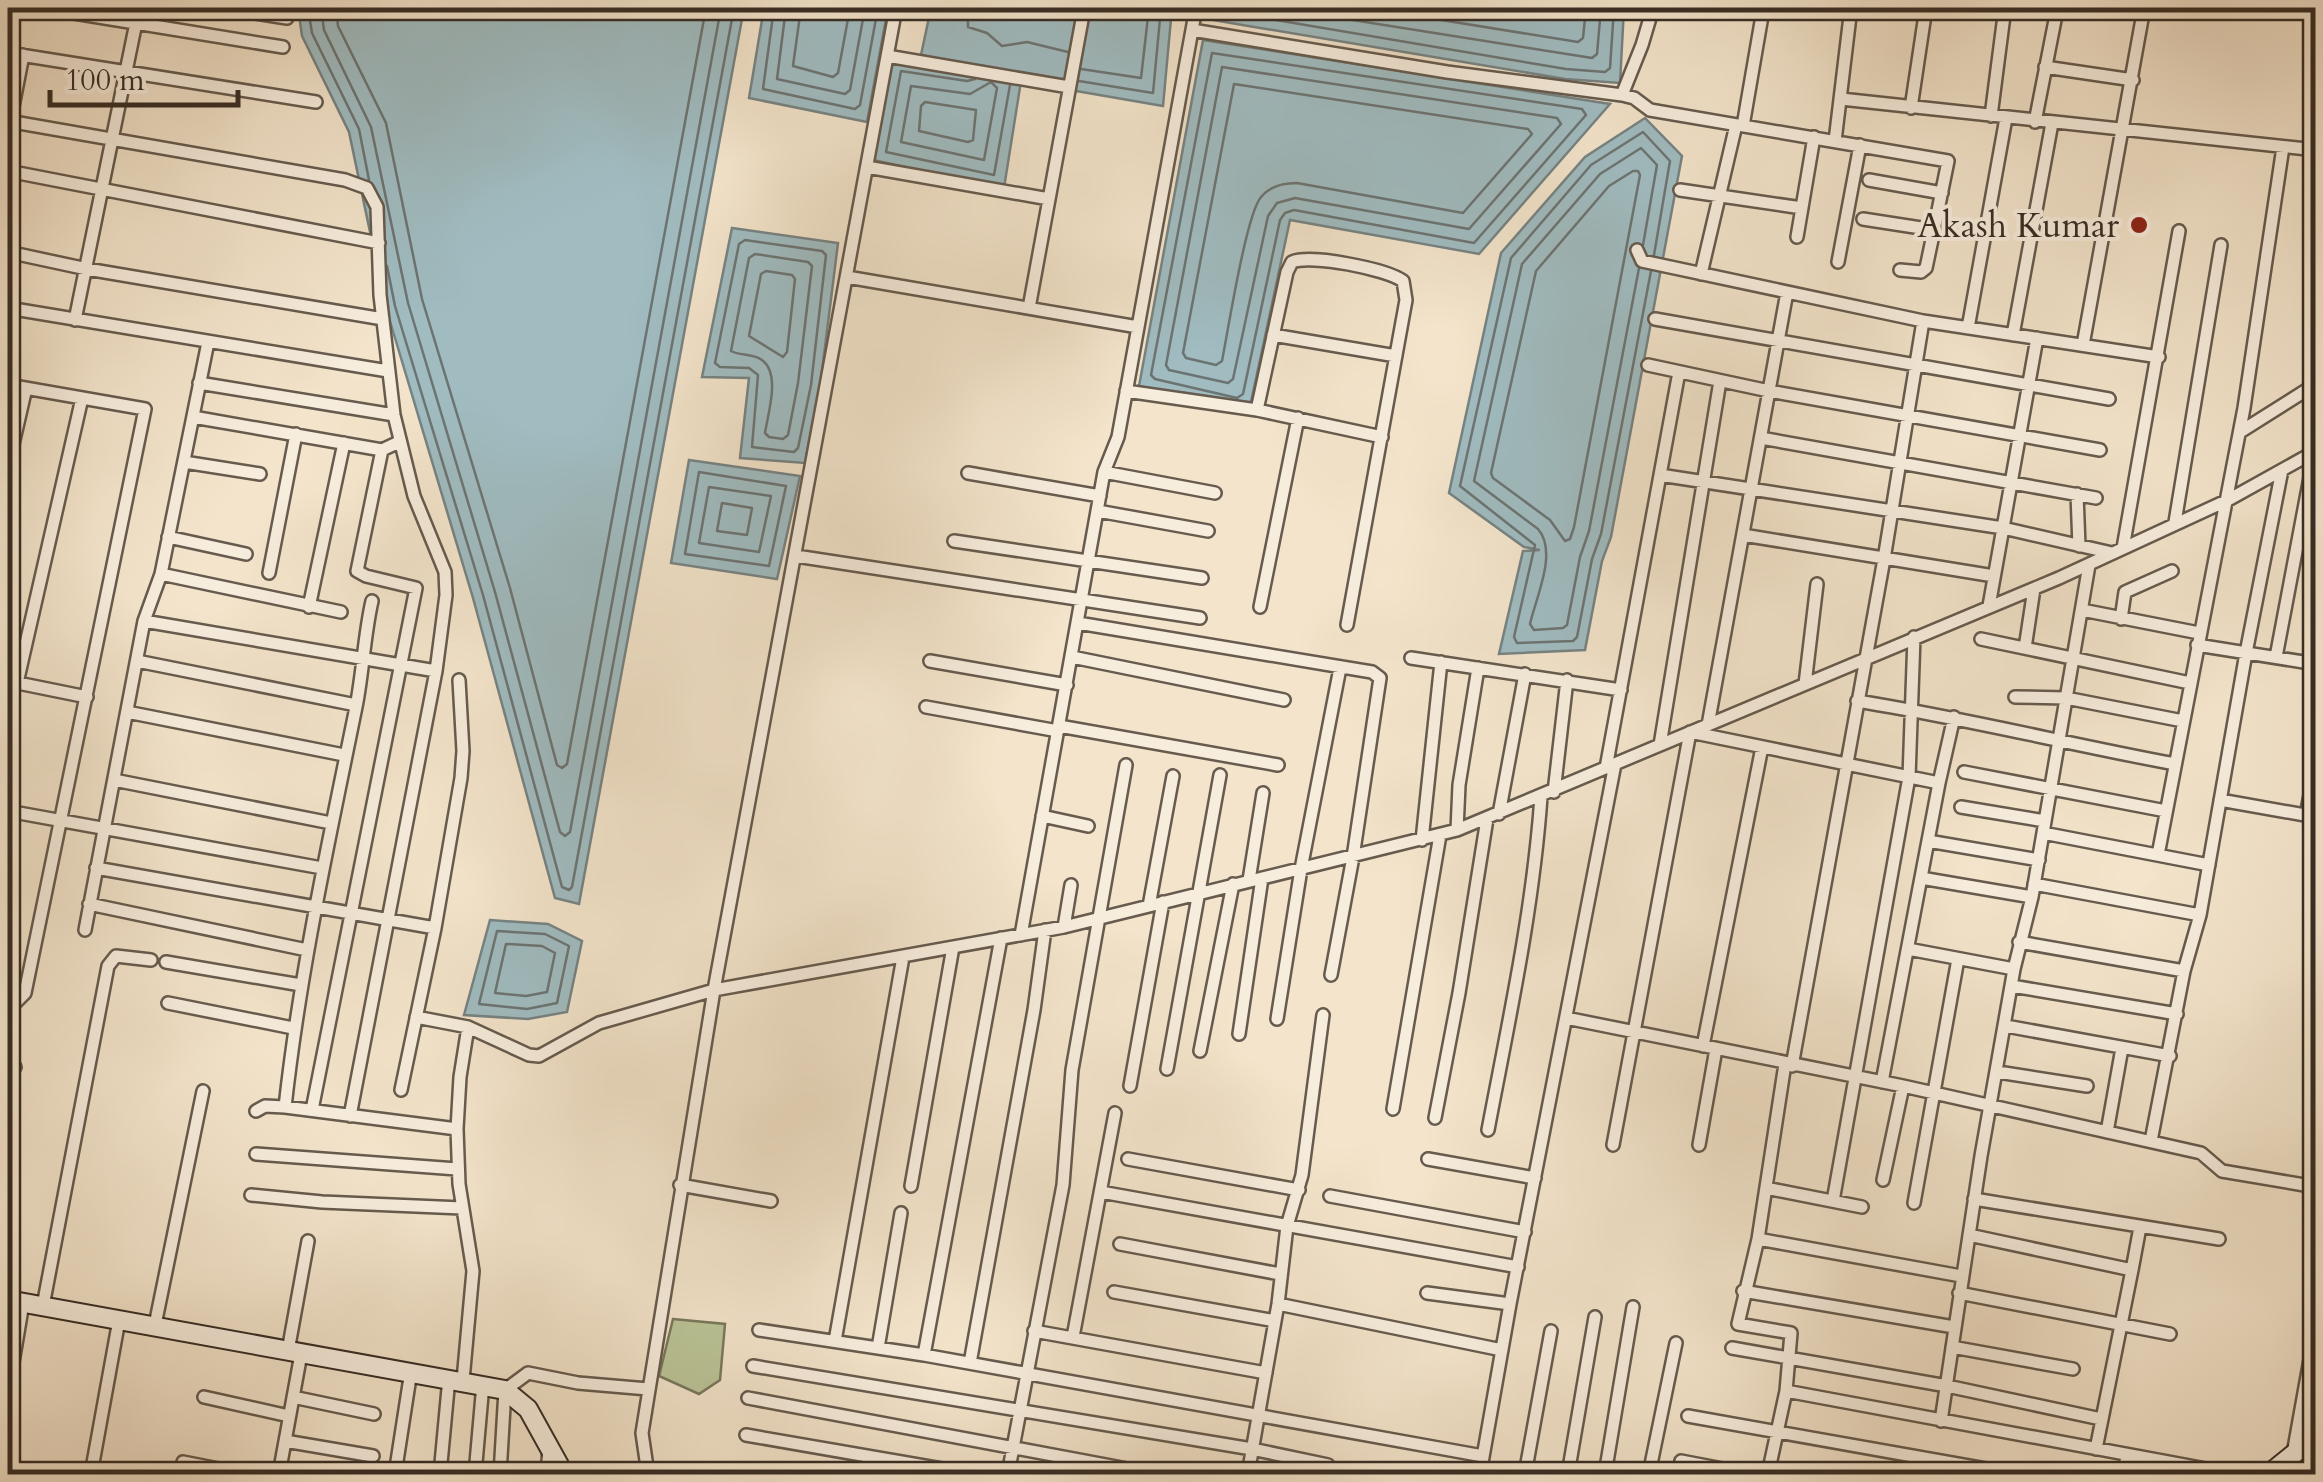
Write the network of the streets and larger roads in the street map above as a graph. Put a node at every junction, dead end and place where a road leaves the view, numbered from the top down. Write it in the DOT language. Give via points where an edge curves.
graph roads {
  1 [pos="43,8"];
  2 [pos="140,8"];
  3 [pos="222,8"];
  4 [pos="896,8"];
  5 [pos="1196,8"];
  6 [pos="1653,8"];
  7 [pos="1851,8"];
  8 [pos="1926,8"];
  9 [pos="2006,8"];
  10 [pos="2144,8"];
  11 [pos="2305,8"];
  12 [pos="1084,9"];
  13 [pos="2316,9"];
  14 [pos="2056,15"];
  15 [pos="1762,16"];
  16 [pos="287,18"];
  17 [pos="136,24"];
  18 [pos="1192,30"];
  19 [pos="283,47"];
  20 [pos="8,53"];
  21 [pos="23,56"];
  22 [pos="887,56"];
  23 [pos="2045,67"];
  24 [pos="126,72"];
  25 [pos="2133,80"];
  26 [pos="1070,87"];
  27 [pos="1628,96"];
  28 [pos="1841,99"];
  29 [pos="316,102"];
  30 [pos="1912,108"];
  31 [pos="2316,114"];
  32 [pos="1990,116"];
  33 [pos="2006,118"];
  34 [pos="9,122"];
  35 [pos="2035,122"];
  36 [pos="2052,124"];
  37 [pos="1740,126"];
  38 [pos="2124,128"];
  39 [pos="1814,137"];
  40 [pos="114,139"];
  41 [pos="1834,140"];
  42 [pos="1860,146"];
  43 [pos="2283,146"];
  44 [pos="2313,150"];
  45 [pos="867,167"];
  46 [pos="8,171"];
  47 [pos="1869,180"];
  48 [pos="104,188"];
  49 [pos="1680,190"];
  50 [pos="1942,193"];
  51 [pos="1720,196"];
  52 [pos="1049,199"];
  53 [pos="1802,208"];
  54 [pos="1863,219"];
  55 [pos="1934,230"];
  56 [pos="2178,231"];
  57 [pos="1797,237"];
  58 [pos="379,243"];
  59 [pos="2222,246"];
  60 [pos="1637,250"];
  61 [pos="8,252"];
  62 [pos="1838,262"];
  63 [pos="87,269"];
  64 [pos="1900,270"];
  65 [pos="1702,274"];
  66 [pos="848,276"];
  67 [pos="1787,292"];
  68 [pos="8,308"];
  69 [pos="1029,308"];
  70 [pos="383,318"];
  71 [pos="1655,319"];
  72 [pos="75,320"];
  73 [pos="1923,321"];
  74 [pos="1138,328"];
  75 [pos="1968,328"];
  76 [pos="2013,334"];
  77 [pos="1273,335"];
  78 [pos="2037,338"];
  79 [pos="1779,339"];
  80 [pos="208,342"];
  81 [pos="2084,345"];
  82 [pos="1396,356"];
  83 [pos="2159,357"];
  84 [pos="1648,365"];
  85 [pos="1916,365"];
  86 [pos="388,372"];
  87 [pos="1679,372"];
  88 [pos="1720,380"];
  89 [pos="200,383"];
  90 [pos="8,384"];
  91 [pos="2029,384"];
  92 [pos="2316,384"];
  93 [pos="26,388"];
  94 [pos="1126,391"];
  95 [pos="1769,391"];
  96 [pos="82,398"];
  97 [pos="2109,399"];
  98 [pos="1257,410"];
  99 [pos="394,414"];
  100 [pos="1908,415"];
  101 [pos="193,417"];
  102 [pos="1298,418"];
  103 [pos="2240,432"];
  104 [pos="296,434"];
  105 [pos="2020,435"];
  106 [pos="1382,437"];
  107 [pos="1761,438"];
  108 [pos="399,442"];
  109 [pos="344,443"];
  110 [pos="382,450"];
  111 [pos="2100,450"];
  112 [pos="2315,451"];
  113 [pos="184,462"];
  114 [pos="1900,462"];
  115 [pos="8,466"];
  116 [pos="2282,470"];
  117 [pos="1104,472"];
  118 [pos="968,473"];
  119 [pos="260,474"];
  120 [pos="1660,475"];
  121 [pos="1702,481"];
  122 [pos="2012,481"];
  123 [pos="1752,488"];
  124 [pos="1215,493"];
  125 [pos="2078,494"];
  126 [pos="1100,496"];
  127 [pos="2096,498"];
  128 [pos="2228,500"];
  129 [pos="1098,511"];
  130 [pos="1892,511"];
  131 [pos="2175,522"];
  132 [pos="2003,528"];
  133 [pos="1208,532"];
  134 [pos="1743,535"];
  135 [pos="168,537"];
  136 [pos="954,541"];
  137 [pos="2079,546"];
  138 [pos="2118,551"];
  139 [pos="246,554"];
  140 [pos="796,556"];
  141 [pos="1884,559"];
  142 [pos="1089,561"];
  143 [pos="2090,564"];
  144 [pos="2172,572"];
  145 [pos="269,573"];
  146 [pos="161,574"];
  147 [pos="1994,576"];
  148 [pos="1202,578"];
  149 [pos="1817,584"];
  150 [pos="2034,589"];
  151 [pos="1082,599"];
  152 [pos="372,601"];
  153 [pos="1989,606"];
  154 [pos="309,607"];
  155 [pos="1260,607"];
  156 [pos="2082,610"];
  157 [pos="340,612"];
  158 [pos="1200,618"];
  159 [pos="2121,618"];
  160 [pos="144,621"];
  161 [pos="1078,623"];
  162 [pos="1348,625"];
  163 [pos="1914,637"];
  164 [pos="1981,639"];
  165 [pos="2198,639"];
  166 [pos="2025,648"];
  167 [pos="2246,652"];
  168 [pos="362,657"];
  169 [pos="1072,657"];
  170 [pos="1412,658"];
  171 [pos="1864,658"];
  172 [pos="2074,658"];
  173 [pos="2276,658"];
  174 [pos="136,661"];
  175 [pos="930,662"];
  176 [pos="1441,662"];
  177 [pos="2316,664"];
  178 [pos="400,665"];
  179 [pos="1340,668"];
  180 [pos="1478,668"];
  181 [pos="436,671"];
  182 [pos="1525,674"];
  183 [pos="460,680"];
  184 [pos="1567,680"];
  185 [pos="12,682"];
  186 [pos="2190,683"];
  187 [pos="1805,684"];
  188 [pos="1066,685"];
  189 [pos="1621,690"];
  190 [pos="87,697"];
  191 [pos="2016,697"];
  192 [pos="2066,698"];
  193 [pos="1284,700"];
  194 [pos="1856,701"];
  195 [pos="356,705"];
  196 [pos="926,707"];
  197 [pos="1909,710"];
  198 [pos="127,712"];
  199 [pos="1954,717"];
  200 [pos="2183,721"];
  201 [pos="1708,725"];
  202 [pos="1058,728"];
  203 [pos="1690,732"];
  204 [pos="2059,742"];
  205 [pos="1660,745"];
  206 [pos="1762,747"];
  207 [pos="344,755"];
  208 [pos="2316,763"];
  209 [pos="2175,764"];
  210 [pos="1126,765"];
  211 [pos="1278,765"];
  212 [pos="1611,766"];
  213 [pos="1845,766"];
  214 [pos="1964,772"];
  215 [pos="1220,775"];
  216 [pos="1173,776"];
  217 [pos="1909,777"];
  218 [pos="114,780"];
  219 [pos="1939,783"];
  220 [pos="2051,788"];
  221 [pos="1263,793"];
  222 [pos="1548,795"];
  223 [pos="2220,800"];
  224 [pos="1961,807"];
  225 [pos="8,811"];
  226 [pos="2166,811"];
  227 [pos="1042,816"];
  228 [pos="2311,816"];
  229 [pos="1493,817"];
  230 [pos="61,822"];
  231 [pos="331,823"];
  232 [pos="1088,826"];
  233 [pos="2044,827"];
  234 [pos="104,828"];
  235 [pos="1457,830"];
  236 [pos="1440,835"];
  237 [pos="1422,840"];
  238 [pos="1928,841"];
  239 [pos="2158,855"];
  240 [pos="1353,857"];
  241 [pos="2038,860"];
  242 [pos="2209,865"];
  243 [pos="96,868"];
  244 [pos="322,868"];
  245 [pos="1301,869"];
  246 [pos="1921,878"];
  247 [pos="1255,879"];
  248 [pos="1233,884"];
  249 [pos="1070,885"];
  250 [pos="2033,891"];
  251 [pos="1197,894"];
  252 [pos="1163,902"];
  253 [pos="90,904"];
  254 [pos="314,906"];
  255 [pos="1148,906"];
  256 [pos="350,912"];
  257 [pos="2200,915"];
  258 [pos="387,919"];
  259 [pos="1098,919"];
  260 [pos="1064,927"];
  261 [pos="435,928"];
  262 [pos="84,930"];
  263 [pos="1045,930"];
  264 [pos="1021,934"];
  265 [pos="1001,938"];
  266 [pos="2019,942"];
  267 [pos="953,947"];
  268 [pos="1908,949"];
  269 [pos="306,950"];
  270 [pos="903,957"];
  271 [pos="1958,959"];
  272 [pos="151,960"];
  273 [pos="166,962"];
  274 [pos="2014,969"];
  275 [pos="2184,971"];
  276 [pos="1331,975"];
  277 [pos="301,985"];
  278 [pos="2012,986"];
  279 [pos="714,990"];
  280 [pos="168,1003"];
  281 [pos="8,1010"];
  282 [pos="2176,1014"];
  283 [pos="1323,1015"];
  284 [pos="416,1018"];
  285 [pos="1566,1018"];
  286 [pos="1277,1019"];
  287 [pos="2006,1026"];
  288 [pos="468,1027"];
  289 [pos="293,1028"];
  290 [pos="1634,1032"];
  291 [pos="1239,1034"];
  292 [pos="1710,1048"];
  293 [pos="2122,1048"];
  294 [pos="1200,1052"];
  295 [pos="2170,1056"];
  296 [pos="1789,1065"];
  297 [pos="1167,1068"];
  298 [pos="1998,1072"];
  299 [pos="1854,1077"];
  300 [pos="1882,1082"];
  301 [pos="1130,1086"];
  302 [pos="1903,1086"];
  303 [pos="2087,1086"];
  304 [pos="400,1090"];
  305 [pos="204,1091"];
  306 [pos="1935,1094"];
  307 [pos="285,1106"];
  308 [pos="1990,1107"];
  309 [pos="256,1110"];
  310 [pos="312,1110"];
  311 [pos="1393,1110"];
  312 [pos="1115,1112"];
  313 [pos="350,1116"];
  314 [pos="1435,1118"];
  315 [pos="457,1130"];
  316 [pos="1488,1130"];
  317 [pos="2107,1132"];
  318 [pos="2151,1141"];
  319 [pos="1613,1145"];
  320 [pos="1699,1146"];
  321 [pos="256,1154"];
  322 [pos="1428,1159"];
  323 [pos="1128,1160"];
  324 [pos="457,1169"];
  325 [pos="1535,1178"];
  326 [pos="1884,1180"];
  327 [pos="680,1184"];
  328 [pos="911,1186"];
  329 [pos="1766,1188"];
  330 [pos="2316,1188"];
  331 [pos="1299,1190"];
  332 [pos="1101,1192"];
  333 [pos="251,1195"];
  334 [pos="1330,1196"];
  335 [pos="1974,1199"];
  336 [pos="770,1201"];
  337 [pos="1833,1201"];
  338 [pos="1914,1203"];
  339 [pos="1862,1206"];
  340 [pos="462,1208"];
  341 [pos="901,1212"];
  342 [pos="1287,1226"];
  343 [pos="2140,1227"];
  344 [pos="1525,1232"];
  345 [pos="1969,1235"];
  346 [pos="1758,1239"];
  347 [pos="2219,1239"];
  348 [pos="308,1240"];
  349 [pos="1120,1244"];
  350 [pos="1518,1267"];
  351 [pos="2132,1270"];
  352 [pos="1280,1274"];
  353 [pos="1962,1276"];
  354 [pos="1743,1290"];
  355 [pos="1114,1292"];
  356 [pos="1426,1292"];
  357 [pos="1959,1293"];
  358 [pos="16,1301"];
  359 [pos="1278,1304"];
  360 [pos="1510,1304"];
  361 [pos="43,1306"];
  362 [pos="1633,1307"];
  363 [pos="1596,1316"];
  364 [pos="119,1320"];
  365 [pos="1275,1321"];
  366 [pos="155,1324"];
  367 [pos="2120,1324"];
  368 [pos="2316,1326"];
  369 [pos="1954,1327"];
  370 [pos="759,1330"];
  371 [pos="1034,1332"];
  372 [pos="1551,1332"];
  373 [pos="2170,1334"];
  374 [pos="1074,1337"];
  375 [pos="835,1341"];
  376 [pos="1676,1343"];
  377 [pos="1952,1347"];
  378 [pos="878,1348"];
  379 [pos="1732,1348"];
  380 [pos="1502,1350"];
  381 [pos="295,1352"];
  382 [pos="924,1355"];
  383 [pos="1789,1356"];
  384 [pos="970,1363"];
  385 [pos="753,1366"];
  386 [pos="2072,1369"];
  387 [pos="411,1371"];
  388 [pos="1026,1373"];
  389 [pos="1266,1373"];
  390 [pos="456,1379"];
  391 [pos="484,1384"];
  392 [pos="1947,1386"];
  393 [pos="648,1389"];
  394 [pos="506,1390"];
  395 [pos="1786,1391"];
  396 [pos="8,1392"];
  397 [pos="204,1397"];
  398 [pos="293,1397"];
  399 [pos="748,1398"];
  400 [pos="1020,1410"];
  401 [pos="374,1414"];
  402 [pos="1258,1414"];
  403 [pos="289,1416"];
  404 [pos="1688,1416"];
  405 [pos="2101,1419"];
  406 [pos="1941,1420"];
  407 [pos="1778,1434"];
  408 [pos="746,1435"];
  409 [pos="2316,1436"];
  410 [pos="285,1441"];
  411 [pos="1014,1447"];
  412 [pos="549,1448"];
  413 [pos="1252,1449"];
  414 [pos="2096,1449"];
  415 [pos="2293,1454"];
  416 [pos="2126,1455"];
  417 [pos="373,1456"];
  418 [pos="1483,1456"];
  419 [pos="1912,1456"];
  420 [pos="1681,1461"];
  421 [pos="184,1462"];
  422 [pos="2316,1462"];
  423 [pos="1328,1465"];
  424 [pos="206,1471"];
  425 [pos="92,1474"];
  426 [pos="240,1474"];
  427 [pos="279,1474"];
  428 [pos="395,1474"];
  429 [pos="440,1474"];
  430 [pos="475,1474"];
  431 [pos="500,1474"];
  432 [pos="546,1474"];
  433 [pos="564,1474"];
  434 [pos="648,1474"];
  435 [pos="971,1474"];
  436 [pos="1008,1474"];
  437 [pos="1154,1474"];
  438 [pos="1248,1474"];
  439 [pos="1480,1474"];
  440 [pos="1525,1474"];
  441 [pos="1568,1474"];
  442 [pos="1605,1474"];
  443 [pos="1650,1474"];
  444 [pos="1749,1474"];
  445 [pos="1768,1474"];
  446 [pos="1909,1474"];
  447 [pos="2014,1474"];
  448 [pos="2124,1474"];
  449 [pos="2233,1474"];
  450 [pos="2270,1474"];
  451 [pos="2300,1474"];
  1 -- 17 [label="street"];
  2 -- 17 [label="street"];
  3 -- 16 [label="street"];
  4 -- 22 [label="street"];
  5 -- 18 [label="street"];
  6 -- 27 [label="street"];
  7 -- 28 [label="street"];
  8 -- 30 [label="street"];
  9 -- 32 [label="street"];
  10 -- 25 [label="street"];
  11 -- 13 [label="street"];
  12 -- 26 [label="street"];
  14 -- 23 [label="street"];
  15 -- 37 [label="street"];
  17 -- 19 [label="street"];
  17 -- 24 [label="street"];
  18 -- 27 [label="street"];
  18 -- 74 [label="street"];
  20 -- 21 [label="street"];
  21 -- 24 [label="street"];
  21 -- 34 [label="street"];
  22 -- 26 [label="street"];
  22 -- 45 [label="street"];
  23 -- 25 [label="street"];
  23 -- 35 [label="street"];
  24 -- 29 [label="street"];
  24 -- 40 [label="street"];
  25 -- 38 [label="street"];
  26 -- 52 [label="street"];
  27 -- 37 [label="street" via="1650,110"];
  28 -- 30 [label="street"];
  28 -- 41 [label="street"];
  30 -- 32 [label="street"];
  31 -- 44 [label="street"];
  32 -- 33 [label="street"];
  33 -- 35 [label="street"];
  33 -- 75 [label="street"];
  34 -- 40 [label="street"];
  35 -- 36 [label="street"];
  36 -- 38 [label="street"];
  36 -- 76 [label="street"];
  37 -- 39 [label="street"];
  37 -- 51 [label="street"];
  38 -- 43 [label="street"];
  38 -- 81 [label="street"];
  39 -- 41 [label="street"];
  39 -- 53 [label="street"];
  40 -- 48 [label="street"];
  40 -- 58 [label="street" via="358,183 374,197"];
  41 -- 42 [label="street"];
  42 -- 50 [label="street" via="1946,160"];
  42 -- 62 [label="street"];
  43 -- 44 [label="street"];
  43 -- 103 [label="street"];
  45 -- 52 [label="street"];
  45 -- 66 [label="street"];
  46 -- 48 [label="street"];
  47 -- 50 [label="street"];
  48 -- 58 [label="street"];
  48 -- 63 [label="street"];
  49 -- 51 [label="street"];
  50 -- 55 [label="street"];
  51 -- 53 [label="street"];
  51 -- 65 [label="street"];
  52 -- 69 [label="street"];
  53 -- 57 [label="street"];
  54 -- 55 [label="street"];
  55 -- 64 [label="street" via="1926,268"];
  56 -- 83 [label="street"];
  58 -- 70 [label="street"];
  59 -- 131 [label="street"];
  60 -- 65 [label="street" via="1642,260"];
  61 -- 63 [label="street"];
  63 -- 70 [label="street"];
  63 -- 72 [label="street"];
  65 -- 67 [label="street"];
  66 -- 69 [label="street"];
  66 -- 140 [label="street"];
  67 -- 73 [label="street"];
  67 -- 79 [label="street"];
  68 -- 72 [label="street"];
  69 -- 74 [label="street"];
  70 -- 86 [label="street"];
  71 -- 79 [label="street"];
  72 -- 80 [label="street"];
  73 -- 75 [label="street"];
  73 -- 85 [label="street"];
  74 -- 94 [label="street"];
  75 -- 76 [label="street"];
  76 -- 78 [label="street"];
  77 -- 82 [label="street"];
  77 -- 82 [label="street" via="1288,265 1316,259 1403,281"];
  77 -- 98 [label="street"];
  78 -- 81 [label="street"];
  78 -- 91 [label="street"];
  79 -- 85 [label="street"];
  79 -- 95 [label="street"];
  80 -- 86 [label="street"];
  80 -- 89 [label="street"];
  81 -- 83 [label="street"];
  82 -- 106 [label="street"];
  83 -- 138 [label="street"];
  84 -- 87 [label="street"];
  85 -- 91 [label="street"];
  85 -- 100 [label="street"];
  86 -- 99 [label="street"];
  87 -- 88 [label="street"];
  87 -- 120 [label="street"];
  88 -- 95 [label="street"];
  88 -- 121 [label="street"];
  89 -- 99 [label="street"];
  89 -- 101 [label="street"];
  90 -- 93 [label="street"];
  91 -- 97 [label="street"];
  91 -- 105 [label="street"];
  92 -- 103 [label="street"];
  93 -- 96 [label="street"];
  93 -- 115 [label="street"];
  94 -- 98 [label="street"];
  94 -- 117 [label="street"];
  95 -- 100 [label="street"];
  95 -- 107 [label="street"];
  96 -- 185 [label="street"];
  96 -- 190 [label="street" via="145,409"];
  98 -- 102 [label="street"];
  99 -- 108 [label="street"];
  100 -- 105 [label="street"];
  100 -- 114 [label="street"];
  101 -- 104 [label="street"];
  101 -- 113 [label="street"];
  102 -- 106 [label="street"];
  102 -- 155 [label="street"];
  103 -- 128 [label="street"];
  104 -- 109 [label="street"];
  104 -- 145 [label="street"];
  105 -- 111 [label="street"];
  105 -- 122 [label="street"];
  106 -- 162 [label="street"];
  107 -- 114 [label="street"];
  107 -- 123 [label="street"];
  108 -- 110 [label="street"];
  108 -- 181 [label="street" via="446,572"];
  109 -- 110 [label="street"];
  109 -- 154 [label="street"];
  110 -- 178 [label="street" via="357,570 416,588"];
  112 -- 116 [label="street"];
  112 -- 173 [label="street"];
  113 -- 119 [label="street"];
  113 -- 135 [label="street"];
  114 -- 122 [label="street"];
  114 -- 130 [label="street"];
  116 -- 128 [label="street"];
  116 -- 167 [label="street"];
  117 -- 124 [label="street"];
  117 -- 126 [label="street"];
  118 -- 126 [label="street"];
  120 -- 121 [label="street"];
  120 -- 189 [label="street"];
  121 -- 123 [label="street"];
  121 -- 205 [label="street"];
  122 -- 125 [label="street"];
  122 -- 132 [label="street"];
  123 -- 130 [label="street"];
  123 -- 134 [label="street"];
  125 -- 127 [label="street"];
  125 -- 137 [label="street"];
  126 -- 129 [label="street"];
  128 -- 131 [label="street"];
  128 -- 165 [label="street"];
  129 -- 133 [label="street"];
  129 -- 142 [label="street"];
  130 -- 132 [label="street"];
  130 -- 141 [label="street"];
  131 -- 138 [label="street"];
  132 -- 137 [label="street"];
  132 -- 147 [label="street"];
  134 -- 141 [label="street"];
  134 -- 201 [label="street"];
  135 -- 139 [label="street"];
  135 -- 146 [label="street"];
  136 -- 142 [label="street"];
  137 -- 138 [label="street"];
  138 -- 143 [label="street"];
  140 -- 151 [label="street"];
  140 -- 279 [label="street"];
  141 -- 147 [label="street"];
  141 -- 171 [label="street"];
  142 -- 148 [label="street"];
  142 -- 151 [label="street"];
  143 -- 150 [label="street"];
  143 -- 156 [label="street"];
  144 -- 159 [label="street" via="2125,592"];
  146 -- 154 [label="street"];
  146 -- 160 [label="street"];
  147 -- 153 [label="street"];
  149 -- 187 [label="street"];
  150 -- 153 [label="street"];
  150 -- 166 [label="street"];
  151 -- 158 [label="street"];
  151 -- 161 [label="street"];
  152 -- 168 [label="street"];
  153 -- 163 [label="street"];
  154 -- 157 [label="street"];
  156 -- 159 [label="street"];
  156 -- 172 [label="street"];
  159 -- 165 [label="street"];
  160 -- 168 [label="street"];
  160 -- 174 [label="street"];
  161 -- 169 [label="street"];
  161 -- 179 [label="street"];
  163 -- 171 [label="street"];
  163 -- 197 [label="street"];
  164 -- 166 [label="street"];
  165 -- 167 [label="street"];
  165 -- 186 [label="street"];
  166 -- 172 [label="street"];
  167 -- 173 [label="street"];
  167 -- 223 [label="street"];
  168 -- 178 [label="street"];
  168 -- 195 [label="street"];
  169 -- 188 [label="street"];
  169 -- 193 [label="street"];
  170 -- 176 [label="street"];
  171 -- 187 [label="street"];
  171 -- 194 [label="street"];
  172 -- 186 [label="street"];
  172 -- 192 [label="street"];
  173 -- 177 [label="street"];
  174 -- 195 [label="street"];
  174 -- 198 [label="street"];
  175 -- 188 [label="street"];
  176 -- 180 [label="street"];
  176 -- 237 [label="street"];
  178 -- 181 [label="street"];
  178 -- 256 [label="street"];
  179 -- 240 [label="street" via="1380,678"];
  179 -- 245 [label="street"];
  180 -- 182 [label="street"];
  180 -- 235 [label="street"];
  181 -- 258 [label="street"];
  182 -- 184 [label="street"];
  182 -- 229 [label="street"];
  183 -- 261 [label="street" via="463,752"];
  184 -- 189 [label="street"];
  184 -- 222 [label="street"];
  185 -- 190 [label="street"];
  186 -- 200 [label="street"];
  187 -- 201 [label="street"];
  188 -- 202 [label="street"];
  189 -- 212 [label="street"];
  190 -- 230 [label="street"];
  191 -- 192 [label="street"];
  192 -- 200 [label="street"];
  192 -- 204 [label="street"];
  194 -- 197 [label="street"];
  194 -- 213 [label="street"];
  195 -- 207 [label="street"];
  196 -- 202 [label="street"];
  197 -- 199 [label="street"];
  197 -- 217 [label="street"];
  198 -- 207 [label="street"];
  198 -- 218 [label="street"];
  199 -- 204 [label="street"];
  199 -- 219 [label="street"];
  200 -- 209 [label="street"];
  201 -- 203 [label="street"];
  202 -- 211 [label="street"];
  202 -- 227 [label="street"];
  203 -- 205 [label="street"];
  203 -- 206 [label="street"];
  203 -- 290 [label="street"];
  204 -- 209 [label="street"];
  204 -- 220 [label="street"];
  205 -- 212 [label="street"];
  206 -- 213 [label="street"];
  206 -- 292 [label="street"];
  207 -- 231 [label="street"];
  208 -- 228 [label="street"];
  209 -- 226 [label="street"];
  210 -- 259 [label="street"];
  212 -- 222 [label="street"];
  212 -- 285 [label="street"];
  213 -- 217 [label="street"];
  213 -- 296 [label="street"];
  214 -- 220 [label="street"];
  215 -- 251 [label="street"];
  216 -- 255 [label="street"];
  217 -- 219 [label="street"];
  217 -- 299 [label="street"];
  218 -- 231 [label="street"];
  218 -- 234 [label="street"];
  219 -- 238 [label="street"];
  220 -- 226 [label="street"];
  220 -- 233 [label="street"];
  221 -- 247 [label="street"];
  222 -- 229 [label="street"];
  222 -- 316 [label="street"];
  223 -- 228 [label="street"];
  223 -- 242 [label="street"];
  224 -- 233 [label="street"];
  225 -- 230 [label="street"];
  226 -- 239 [label="street"];
  227 -- 232 [label="street"];
  227 -- 264 [label="street"];
  229 -- 235 [label="street"];
  229 -- 314 [label="street"];
  230 -- 234 [label="street"];
  230 -- 281 [label="street" via="24,993"];
  231 -- 244 [label="street"];
  233 -- 239 [label="street"];
  233 -- 241 [label="street"];
  234 -- 243 [label="street"];
  234 -- 244 [label="street"];
  235 -- 236 [label="street"];
  236 -- 237 [label="street"];
  236 -- 311 [label="street"];
  237 -- 240 [label="street"];
  238 -- 241 [label="street"];
  238 -- 246 [label="street"];
  239 -- 242 [label="street"];
  240 -- 245 [label="street"];
  240 -- 276 [label="street"];
  241 -- 250 [label="street"];
  242 -- 257 [label="street"];
  243 -- 253 [label="street"];
  243 -- 254 [label="street"];
  244 -- 254 [label="street"];
  245 -- 247 [label="street"];
  245 -- 286 [label="street"];
  246 -- 250 [label="street"];
  246 -- 268 [label="street"];
  247 -- 248 [label="street"];
  247 -- 291 [label="street"];
  248 -- 251 [label="street"];
  248 -- 294 [label="street"];
  249 -- 260 [label="street"];
  250 -- 257 [label="street"];
  250 -- 266 [label="street"];
  251 -- 252 [label="street"];
  251 -- 297 [label="street"];
  252 -- 255 [label="street"];
  252 -- 301 [label="street"];
  253 -- 262 [label="street"];
  253 -- 269 [label="street"];
  254 -- 256 [label="street"];
  254 -- 269 [label="street"];
  255 -- 259 [label="street"];
  256 -- 258 [label="street"];
  256 -- 310 [label="street"];
  257 -- 275 [label="street"];
  258 -- 261 [label="street"];
  258 -- 313 [label="street"];
  259 -- 260 [label="street"];
  259 -- 371 [label="street" via="1066,1118 1063,1185"];
  260 -- 263 [label="street"];
  261 -- 284 [label="street"];
  263 -- 264 [label="street"];
  263 -- 384 [label="street"];
  264 -- 265 [label="street"];
  265 -- 267 [label="street"];
  265 -- 382 [label="street"];
  266 -- 274 [label="street"];
  266 -- 275 [label="street"];
  267 -- 270 [label="street"];
  267 -- 328 [label="street"];
  268 -- 271 [label="street"];
  268 -- 300 [label="street"];
  269 -- 277 [label="street"];
  270 -- 279 [label="street"];
  270 -- 375 [label="street"];
  271 -- 274 [label="street"];
  271 -- 306 [label="street"];
  272 -- 361 [label="street" via="116,956 108,966"];
  273 -- 277 [label="street"];
  274 -- 278 [label="street"];
  275 -- 282 [label="street"];
  277 -- 289 [label="street"];
  278 -- 282 [label="street"];
  278 -- 287 [label="street"];
  279 -- 288 [label="street" via="600,1023 539,1056"];
  279 -- 327 [label="street"];
  280 -- 289 [label="street"];
  282 -- 295 [label="street"];
  283 -- 331 [label="street"];
  284 -- 288 [label="street"];
  284 -- 304 [label="street"];
  285 -- 290 [label="street"];
  285 -- 325 [label="street"];
  287 -- 293 [label="street"];
  287 -- 298 [label="street"];
  288 -- 315 [label="street"];
  289 -- 307 [label="street"];
  290 -- 292 [label="street"];
  290 -- 319 [label="street"];
  292 -- 296 [label="street"];
  292 -- 320 [label="street"];
  293 -- 295 [label="street"];
  293 -- 317 [label="street"];
  295 -- 318 [label="street"];
  296 -- 299 [label="street"];
  296 -- 329 [label="street"];
  298 -- 303 [label="street"];
  298 -- 308 [label="street"];
  299 -- 300 [label="street"];
  299 -- 337 [label="street"];
  300 -- 302 [label="street"];
  302 -- 306 [label="street"];
  302 -- 326 [label="street"];
  305 -- 366 [label="street"];
  306 -- 308 [label="street"];
  306 -- 338 [label="street"];
  307 -- 309 [label="street"];
  307 -- 310 [label="street"];
  308 -- 317 [label="street"];
  308 -- 335 [label="street"];
  310 -- 313 [label="street"];
  312 -- 332 [label="street"];
  313 -- 315 [label="street"];
  315 -- 324 [label="street"];
  317 -- 318 [label="street"];
  318 -- 330 [label="street" via="2201,1152 2222,1170"];
  321 -- 324 [label="street"];
  322 -- 325 [label="street"];
  323 -- 331 [label="street"];
  324 -- 340 [label="street"];
  325 -- 344 [label="street"];
  327 -- 336 [label="street"];
  327 -- 393 [label="street"];
  329 -- 337 [label="street"];
  329 -- 346 [label="street"];
  331 -- 342 [label="street"];
  332 -- 342 [label="street"];
  332 -- 374 [label="street"];
  333 -- 340 [label="street"];
  334 -- 344 [label="street"];
  335 -- 343 [label="street"];
  335 -- 345 [label="street"];
  337 -- 339 [label="street"];
  340 -- 390 [label="street" via="472,1271"];
  341 -- 378 [label="street"];
  342 -- 350 [label="street"];
  342 -- 352 [label="street"];
  343 -- 347 [label="street"];
  343 -- 351 [label="street"];
  344 -- 350 [label="street"];
  345 -- 351 [label="street"];
  345 -- 353 [label="street"];
  346 -- 353 [label="street"];
  346 -- 354 [label="street"];
  348 -- 381 [label="street"];
  349 -- 352 [label="street"];
  350 -- 360 [label="street"];
  351 -- 367 [label="street"];
  352 -- 359 [label="street"];
  353 -- 357 [label="street"];
  354 -- 369 [label="street"];
  354 -- 383 [label="street" via="1738,1324 1791,1333"];
  355 -- 365 [label="street"];
  356 -- 360 [label="street"];
  357 -- 367 [label="street"];
  357 -- 369 [label="street"];
  358 -- 361 [label="street"];
  358 -- 396 [label="street"];
  359 -- 365 [label="street"];
  359 -- 380 [label="street"];
  360 -- 380 [label="street"];
  361 -- 364 [label="street"];
  362 -- 442 [label="street"];
  363 -- 441 [label="street"];
  364 -- 366 [label="street"];
  364 -- 425 [label="street"];
  365 -- 389 [label="street"];
  366 -- 381 [label="street"];
  367 -- 373 [label="street"];
  367 -- 405 [label="street"];
  368 -- 415 [label="street"];
  369 -- 377 [label="street"];
  370 -- 375 [label="street"];
  371 -- 374 [label="street"];
  371 -- 388 [label="street"];
  372 -- 440 [label="street"];
  374 -- 389 [label="street"];
  375 -- 378 [label="street"];
  376 -- 443 [label="street"];
  377 -- 386 [label="street"];
  377 -- 392 [label="street"];
  378 -- 382 [label="street"];
  379 -- 383 [label="street"];
  380 -- 418 [label="street"];
  381 -- 387 [label="street"];
  381 -- 398 [label="street"];
  382 -- 384 [label="street"];
  383 -- 392 [label="street"];
  383 -- 395 [label="street"];
  384 -- 388 [label="street"];
  385 -- 400 [label="street"];
  387 -- 390 [label="street"];
  387 -- 428 [label="street"];
  388 -- 400 [label="street"];
  388 -- 402 [label="street"];
  389 -- 402 [label="street"];
  390 -- 391 [label="street"];
  390 -- 429 [label="street"];
  391 -- 394 [label="street"];
  391 -- 430 [label="street"];
  392 -- 405 [label="street"];
  392 -- 406 [label="street"];
  393 -- 394 [label="street" via="528,1373"];
  393 -- 434 [label="street" via="642,1433"];
  394 -- 412 [label="street" via="528,1408"];
  394 -- 431 [label="street"];
  395 -- 406 [label="street"];
  395 -- 407 [label="street"];
  397 -- 403 [label="street"];
  398 -- 401 [label="street"];
  398 -- 403 [label="street"];
  399 -- 411 [label="street"];
  400 -- 411 [label="street"];
  400 -- 413 [label="street"];
  402 -- 413 [label="street"];
  402 -- 418 [label="street"];
  403 -- 410 [label="street"];
  404 -- 407 [label="street"];
  405 -- 414 [label="street"];
  406 -- 414 [label="street"];
  407 -- 419 [label="street"];
  407 -- 445 [label="street"];
  408 -- 435 [label="street"];
  409 -- 415 [label="street"];
  410 -- 417 [label="street"];
  410 -- 427 [label="street"];
  411 -- 436 [label="street"];
  411 -- 437 [label="street"];
  412 -- 432 [label="street"];
  412 -- 433 [label="street"];
  413 -- 423 [label="street"];
  413 -- 438 [label="street"];
  414 -- 416 [label="street"];
  415 -- 450 [label="street"];
  416 -- 448 [label="street"];
  416 -- 449 [label="street"];
  418 -- 439 [label="street"];
  419 -- 446 [label="street"];
  419 -- 447 [label="street"];
  420 -- 444 [label="street"];
  421 -- 424 [label="street"];
  422 -- 451 [label="street"];
  424 -- 426 [label="street"];
}
